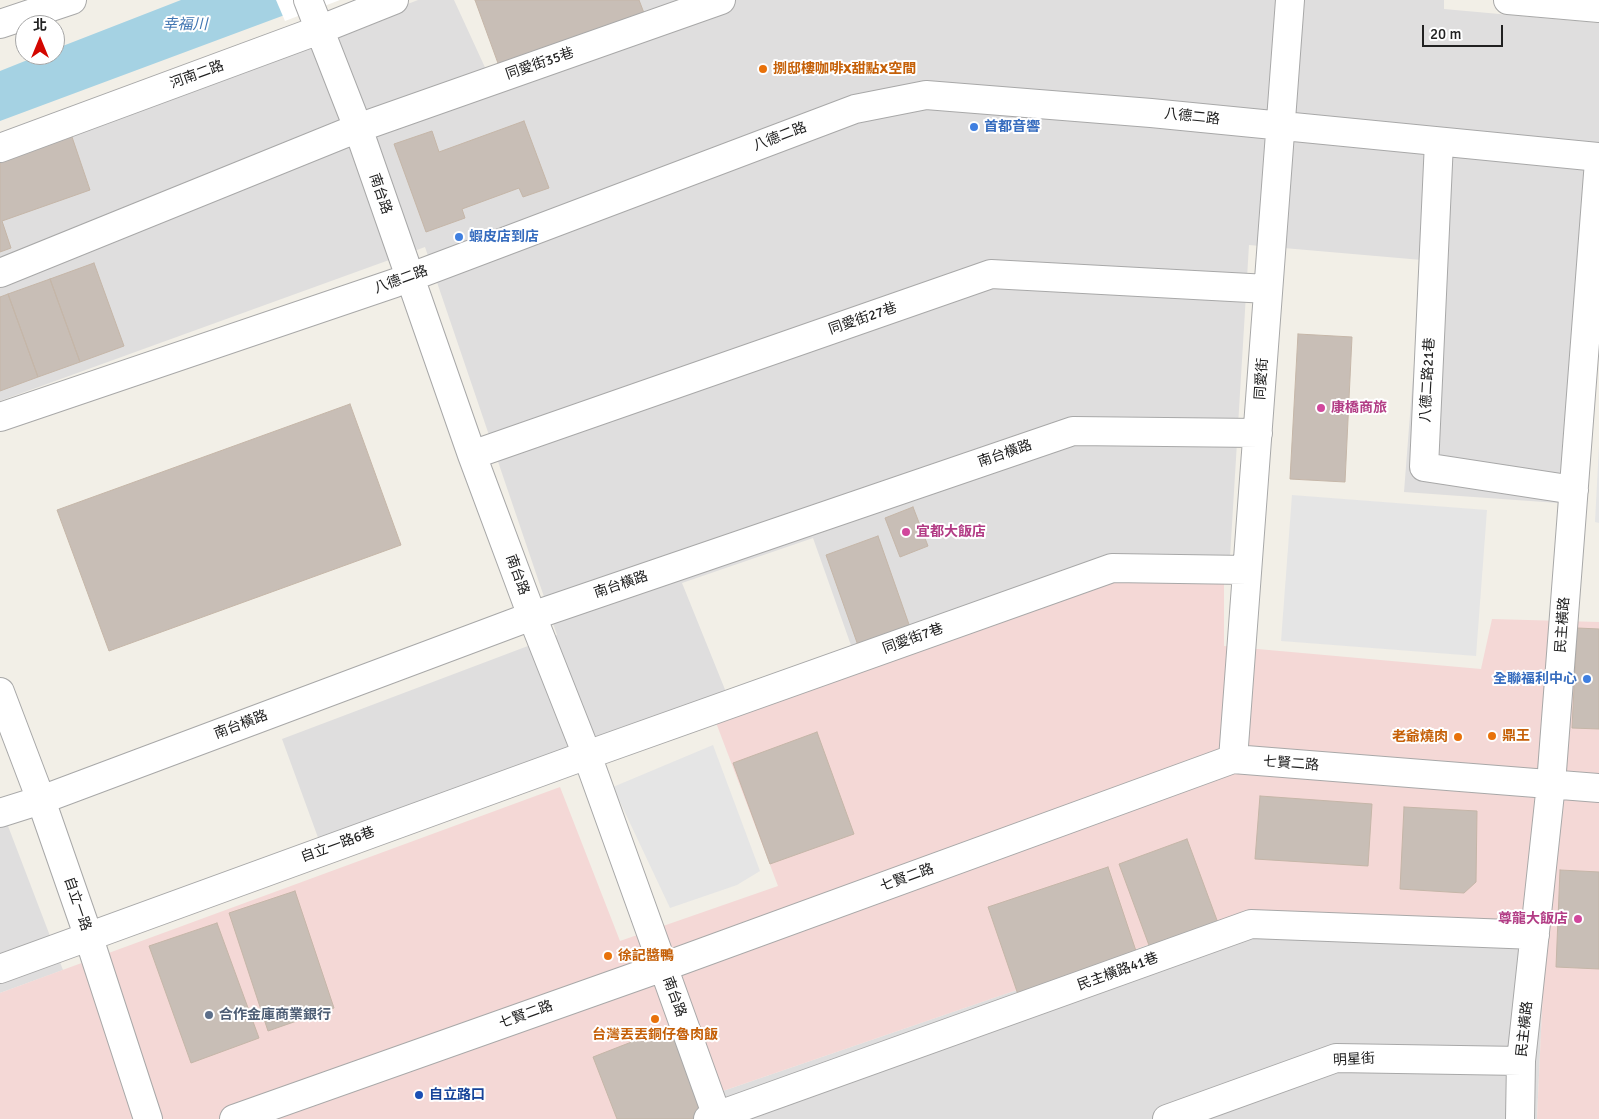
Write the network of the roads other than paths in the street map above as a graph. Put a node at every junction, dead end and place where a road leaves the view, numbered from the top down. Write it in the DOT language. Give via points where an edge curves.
graph roads {
  1 [pos="72,0"];
  2 [pos="308,0"];
  3 [pos="394,0"];
  4 [pos="721,0"];
  5 [pos="1290,0"];
  6 [pos="1508,0"];
  7 [pos="1599,8"];
  8 [pos="0,24"];
  9 [pos="319,30"];
  10 [pos="1280,126"];
  11 [pos="358,128"];
  12 [pos="1439,142"];
  13 [pos="0,148"];
  14 [pos="1599,156"];
  15 [pos="1599,161"];
  16 [pos="0,273"];
  17 [pos="410,278"];
  18 [pos="1268,289"];
  19 [pos="0,417"];
  20 [pos="1258,433"];
  21 [pos="472,455"];
  22 [pos="1574,490"];
  23 [pos="1247,570"];
  24 [pos="532,616"];
  25 [pos="0,692"];
  26 [pos="587,755"];
  27 [pos="1233,759"];
  28 [pos="1551,784"];
  29 [pos="1599,788"];
  30 [pos="41,800"];
  31 [pos="0,813"];
  32 [pos="88,935"];
  33 [pos="1535,935"];
  34 [pos="663,967"];
  35 [pos="0,969"];
  36 [pos="1521,1061"];
  37 [pos="714,1118"];
  38 [pos="148,1119"];
  39 [pos="234,1119"];
  40 [pos="1167,1119"];
  41 [pos="1520,1119"];
  1 -- 8 [label="street"];
  2 -- 9 [label="street, 南台路"];
  3 -- 9 [label="street, 河南二路"];
  4 -- 11 [label="street, 同愛街35巷"];
  5 -- 10 [label="street, 同愛街"];
  6 -- 7 [label="street"];
  9 -- 11 [label="street, 南台路"];
  9 -- 13 [label="street, 河南二路"];
  10 -- 12 [label="street, 八德二路"];
  10 -- 17 [label="street, 八德二路" via="926,95 855,109"];
  10 -- 18 [label="street, 同愛街"];
  11 -- 16 [label="street, 同愛街35巷"];
  11 -- 17 [label="street, 南台路"];
  12 -- 14 [label="street, 八德二路"];
  12 -- 22 [label="street, 八德二路21巷" via="1424,467"];
  15 -- 22 [label="street, 民主橫路"];
  17 -- 19 [label="street, 八德二路"];
  17 -- 21 [label="street, 南台路"];
  18 -- 20 [label="street, 同愛街"];
  18 -- 21 [label="street, 同愛街27巷" via="991,274"];
  20 -- 23 [label="street, 同愛街"];
  20 -- 24 [label="street, 南台橫路" via="1073,431"];
  21 -- 24 [label="street, 南台路"];
  22 -- 28 [label="street, 民主橫路"];
  23 -- 26 [label="street, 同愛街7巷" via="1112,568"];
  23 -- 27 [label="street, 同愛街"];
  24 -- 26 [label="street, 南台路"];
  24 -- 30 [label="street, 南台橫路"];
  25 -- 30 [label="street, 自立一路"];
  26 -- 32 [label="street, 自立一路6巷"];
  26 -- 34 [label="street, 南台路"];
  27 -- 28 [label="street, 七賢二路"];
  27 -- 34 [label="street, 七賢二路"];
  28 -- 29 [label="street, 七賢二路"];
  28 -- 33 [label="street, 民主橫路"];
  30 -- 31 [label="street, 南台橫路"];
  30 -- 32 [label="street, 自立一路"];
  32 -- 35 [label="street, 自立一路6巷"];
  32 -- 38 [label="street, 自立一路"];
  33 -- 36 [label="street, 民主橫路"];
  33 -- 37 [label="street, 民主橫路41巷" via="1251,924"];
  34 -- 37 [label="street, 南台路"];
  34 -- 39 [label="street, 七賢二路"];
  36 -- 40 [label="street, 明星街" via="1336,1058"];
  36 -- 41 [label="street, 民主橫路"];
}
